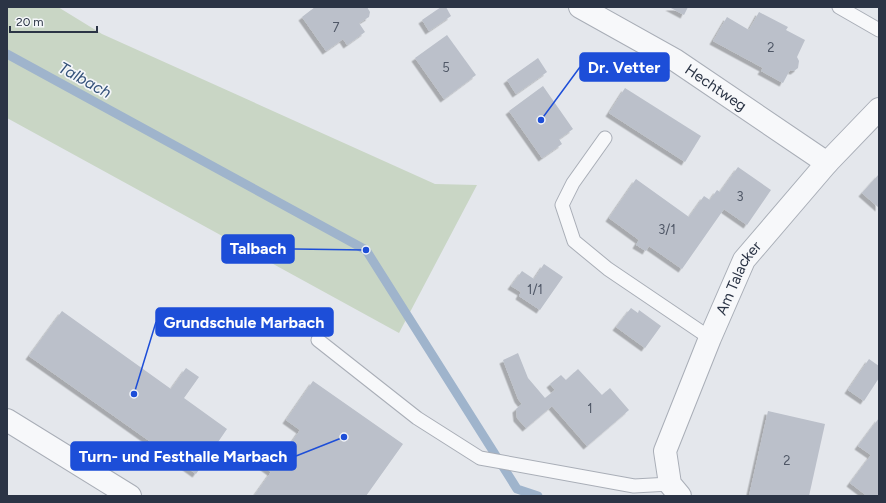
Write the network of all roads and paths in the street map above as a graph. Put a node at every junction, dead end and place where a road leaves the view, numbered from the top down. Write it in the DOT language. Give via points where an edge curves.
graph roads {
  1 [pos="580,7"];
  2 [pos="839,7"];
  3 [pos="879,30"];
  4 [pos="879,109"];
  5 [pos="604,138"];
  6 [pos="827,163"];
  7 [pos="710,338"];
  8 [pos="318,340"];
  9 [pos="7,420"];
  10 [pos="675,490"];
  11 [pos="130,496"];
  1 -- 6 [label="street, Hechtweg" via="675,60"];
  2 -- 3 [label="lane"];
  4 -- 6 [label="street, Am Talacker"];
  5 -- 7 [label="lane" via="562,204 574,241 608,269"];
  6 -- 7 [label="street, Am Talacker" via="744,260"];
  7 -- 10 [label="street, Am Talacker" via="665,451"];
  8 -- 10 [label="lane, Am Talacker" via="417,418 480,458 595,480"];
  9 -- 11 [label="street"];
}
